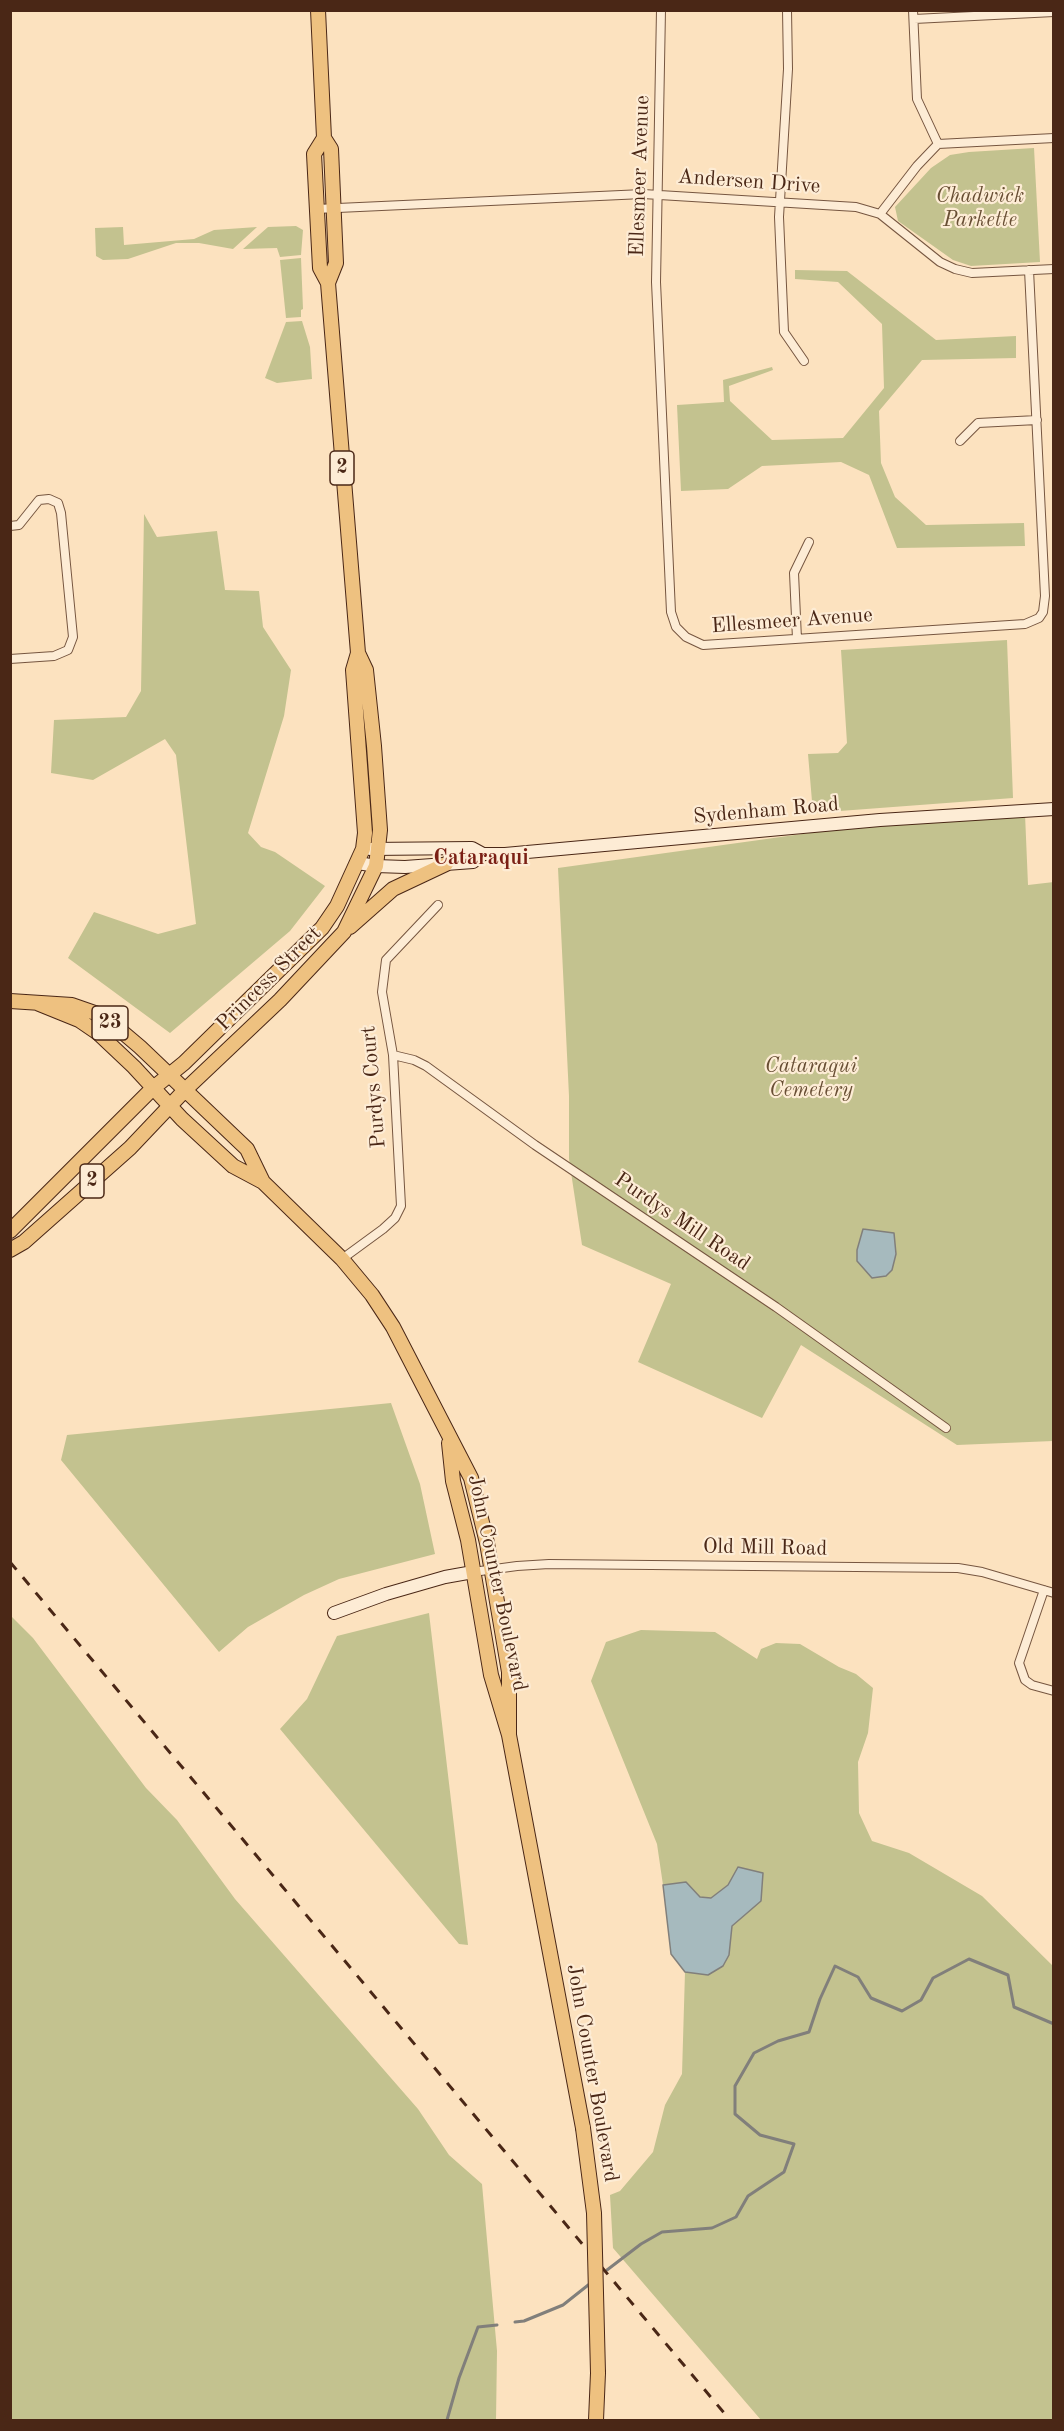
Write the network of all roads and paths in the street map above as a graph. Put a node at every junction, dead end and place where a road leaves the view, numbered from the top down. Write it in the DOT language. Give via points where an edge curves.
graph roads {
  1 [pos="318,10"];
  2 [pos="661,10"];
  3 [pos="787,10"];
  4 [pos="1040,12"];
  5 [pos="1053,12"];
  6 [pos="913,15"];
  7 [pos="324,138"];
  8 [pos="1053,138"];
  9 [pos="938,144"];
  10 [pos="658,194"];
  11 [pos="780,203"];
  12 [pos="316,209"];
  13 [pos="333,209"];
  14 [pos="880,214"];
  15 [pos="1053,269"];
  16 [pos="1029,270"];
  17 [pos="328,283"];
  18 [pos="804,361"];
  19 [pos="1036,420"];
  20 [pos="960,441"];
  21 [pos="10,526"];
  22 [pos="809,542"];
  23 [pos="797,639"];
  24 [pos="358,653"];
  25 [pos="10,659"];
  26 [pos="1053,809"];
  27 [pos="363,849"];
  28 [pos="379,849"];
  29 [pos="483,854"];
  30 [pos="358,863"];
  31 [pos="446,864"];
  32 [pos="376,866"];
  33 [pos="438,905"];
  34 [pos="344,932"];
  35 [pos="10,1001"];
  36 [pos="37,1003"];
  37 [pos="393,1055"];
  38 [pos="168,1074"];
  39 [pos="152,1089"];
  40 [pos="185,1090"];
  41 [pos="169,1107"];
  42 [pos="263,1182"];
  43 [pos="10,1231"];
  44 [pos="10,1250"];
  45 [pos="342,1259"];
  46 [pos="946,1428"];
  47 [pos="449,1438"];
  48 [pos="491,1569"];
  49 [pos="473,1572"];
  50 [pos="1044,1590"];
  51 [pos="1053,1593"];
  52 [pos="334,1613"];
  53 [pos="1053,1690"];
  54 [pos="509,1735"];
  55 [pos="596,2421"];
  1 -- 7 [label="main road, Princess Street / 2"];
  2 -- 10 [label="street, Ellesmeer Avenue"];
  3 -- 11 [label="street"];
  4 -- 5 [label="street"];
  4 -- 6 [label="street"];
  6 -- 9 [label="street" via="917,99"];
  7 -- 12 [label="main road, Princess Street / 2" via="314,154"];
  7 -- 13 [label="main road, Princess Street / 2" via="331,149"];
  8 -- 9 [label="street"];
  9 -- 14 [label="street"];
  10 -- 11 [label="street, Andersen Drive"];
  10 -- 13 [label="street, Andersen Drive"];
  10 -- 23 [label="street, Ellesmeer Avenue" via="656,282 672,621 686,637 703,645"];
  11 -- 14 [label="street, Andersen Drive" via="856,207"];
  11 -- 18 [label="street" via="784,332"];
  12 -- 13 [label="street, Andersen Drive"];
  12 -- 17 [label="main road, Princess Street / 2" via="320,268"];
  13 -- 17 [label="main road, Princess Street / 2" via="336,263"];
  14 -- 16 [label="street, Andersen Drive" via="940,262 955,269 972,273"];
  15 -- 16 [label="street, Andersen Drive"];
  16 -- 19 [label="street, Ellesmeer Avenue"];
  17 -- 24 [label="main road, Princess Street / 2"];
  19 -- 20 [label="street" via="978,423"];
  19 -- 23 [label="street, Ellesmeer Avenue" via="1045,605 1039,618 1025,624"];
  21 -- 25 [label="street" via="19,525 39,500 58,503 74,637 68,650 54,656"];
  22 -- 23 [label="street" via="794,573"];
  24 -- 27 [label="main road, Princess Street / 2" via="353,670"];
  24 -- 28 [label="main road, Princess Street / 2" via="366,670 378,793"];
  26 -- 29 [label="main road, Sydenham Road"];
  27 -- 28 [label="main road, Sydenham Road"];
  27 -- 30 [label="main road, Princess Street / 2"];
  28 -- 29 [label="main road, Sydenham Road" via="472,848"];
  28 -- 32 [label="main road, Princess Street / 2"];
  29 -- 31 [label="main road, Sydenham Road" via="473,862"];
  30 -- 32 [label="main road, Sydenham Road"];
  30 -- 38 [label="main road, Princess Street / 2" via="322,928 184,1063"];
  31 -- 32 [label="main road, Sydenham Road"];
  31 -- 34 [label="main road" via="393,889"];
  32 -- 34 [label="main road, Princess Street / 2"];
  33 -- 37 [label="street, Purdys Court" via="386,960 382,992"];
  34 -- 40 [label="main road, Princess Street / 2" via="280,1000"];
  35 -- 36 [label="main road, 23"];
  36 -- 38 [label="main road, 23" via="72,1005 95,1013 124,1033"];
  36 -- 39 [label="main road, 23" via="61,1011 98,1033"];
  37 -- 45 [label="street, Purdys Court" via="402,1206 383,1229"];
  37 -- 46 [label="street, Purdys Mill Road" via="426,1066"];
  38 -- 39 [label="main road, Princess Street / 2"];
  38 -- 40 [label="main road, 23"];
  39 -- 41 [label="main road, John Counter Boulevard"];
  39 -- 43 [label="main road, Princess Street / 2"];
  40 -- 41 [label="main road, Princess Street / 2"];
  40 -- 42 [label="main road, John Counter Boulevard" via="248,1149"];
  41 -- 42 [label="main road, John Counter Boulevard" via="233,1166"];
  41 -- 44 [label="main road, Princess Street / 2" via="129,1148 24,1242"];
  42 -- 45 [label="main road, John Counter Boulevard"];
  45 -- 47 [label="main road, John Counter Boulevard" via="393,1327"];
  47 -- 48 [label="main road, John Counter Boulevard" via="471,1478"];
  47 -- 49 [label="main road, John Counter Boulevard" via="453,1481"];
  48 -- 49 [label="street, Old Mill Road"];
  48 -- 50 [label="street, Old Mill Road" via="549,1564 958,1568"];
  48 -- 54 [label="main road, John Counter Boulevard" via="509,1672"];
  49 -- 52 [label="main road" via="386,1594"];
  49 -- 54 [label="main road, John Counter Boulevard" via="491,1675"];
  50 -- 51 [label="street, Old Mill Road"];
  50 -- 53 [label="street" via="1019,1663 1025,1680"];
  54 -- 55 [label="main road, John Counter Boulevard, bridge" via="583,2128 594,2223"];
}
